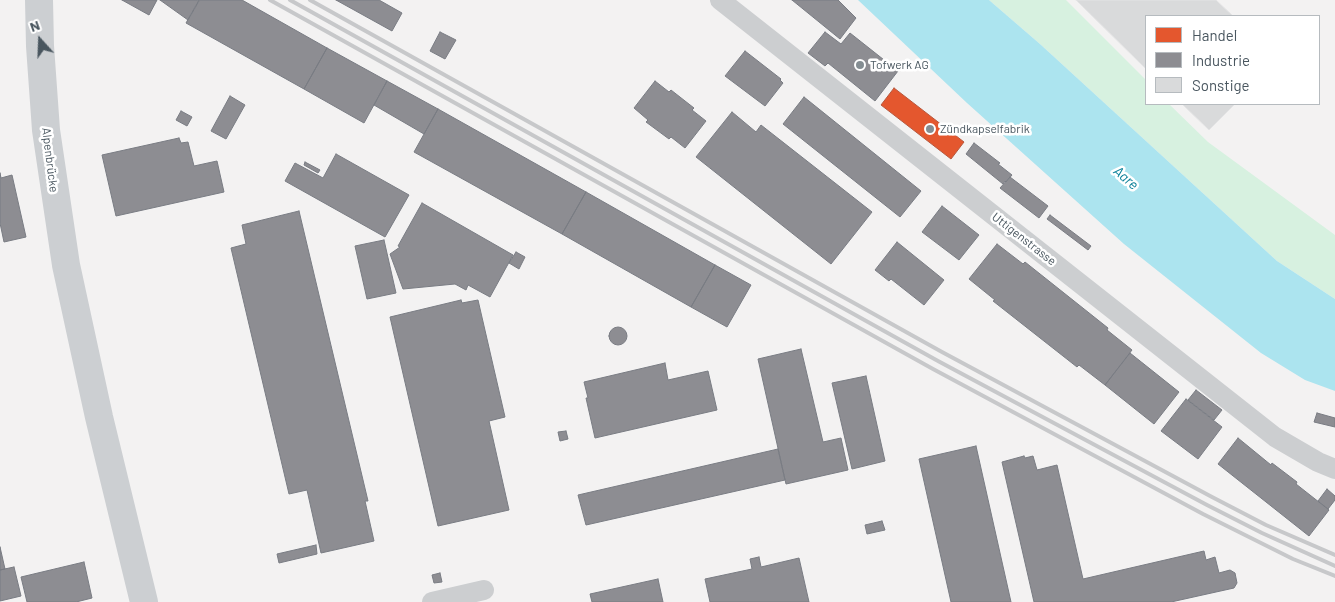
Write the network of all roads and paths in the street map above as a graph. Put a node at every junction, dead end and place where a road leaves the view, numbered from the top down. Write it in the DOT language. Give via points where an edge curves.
graph roads {
  1 [pos="40,0"];
  2 [pos="720,0"];
  3 [pos="1335,469"];
  4 [pos="484,590"];
  5 [pos="144,602"];
  6 [pos="432,602"];
  1 -- 5 [label="main road, Alpenbrücke" via="46,130 58,220 76,318"];
  2 -- 3 [label="street, Uttigenstrasse" via="1275,437"];
  4 -- 6 [label="street"];
}
